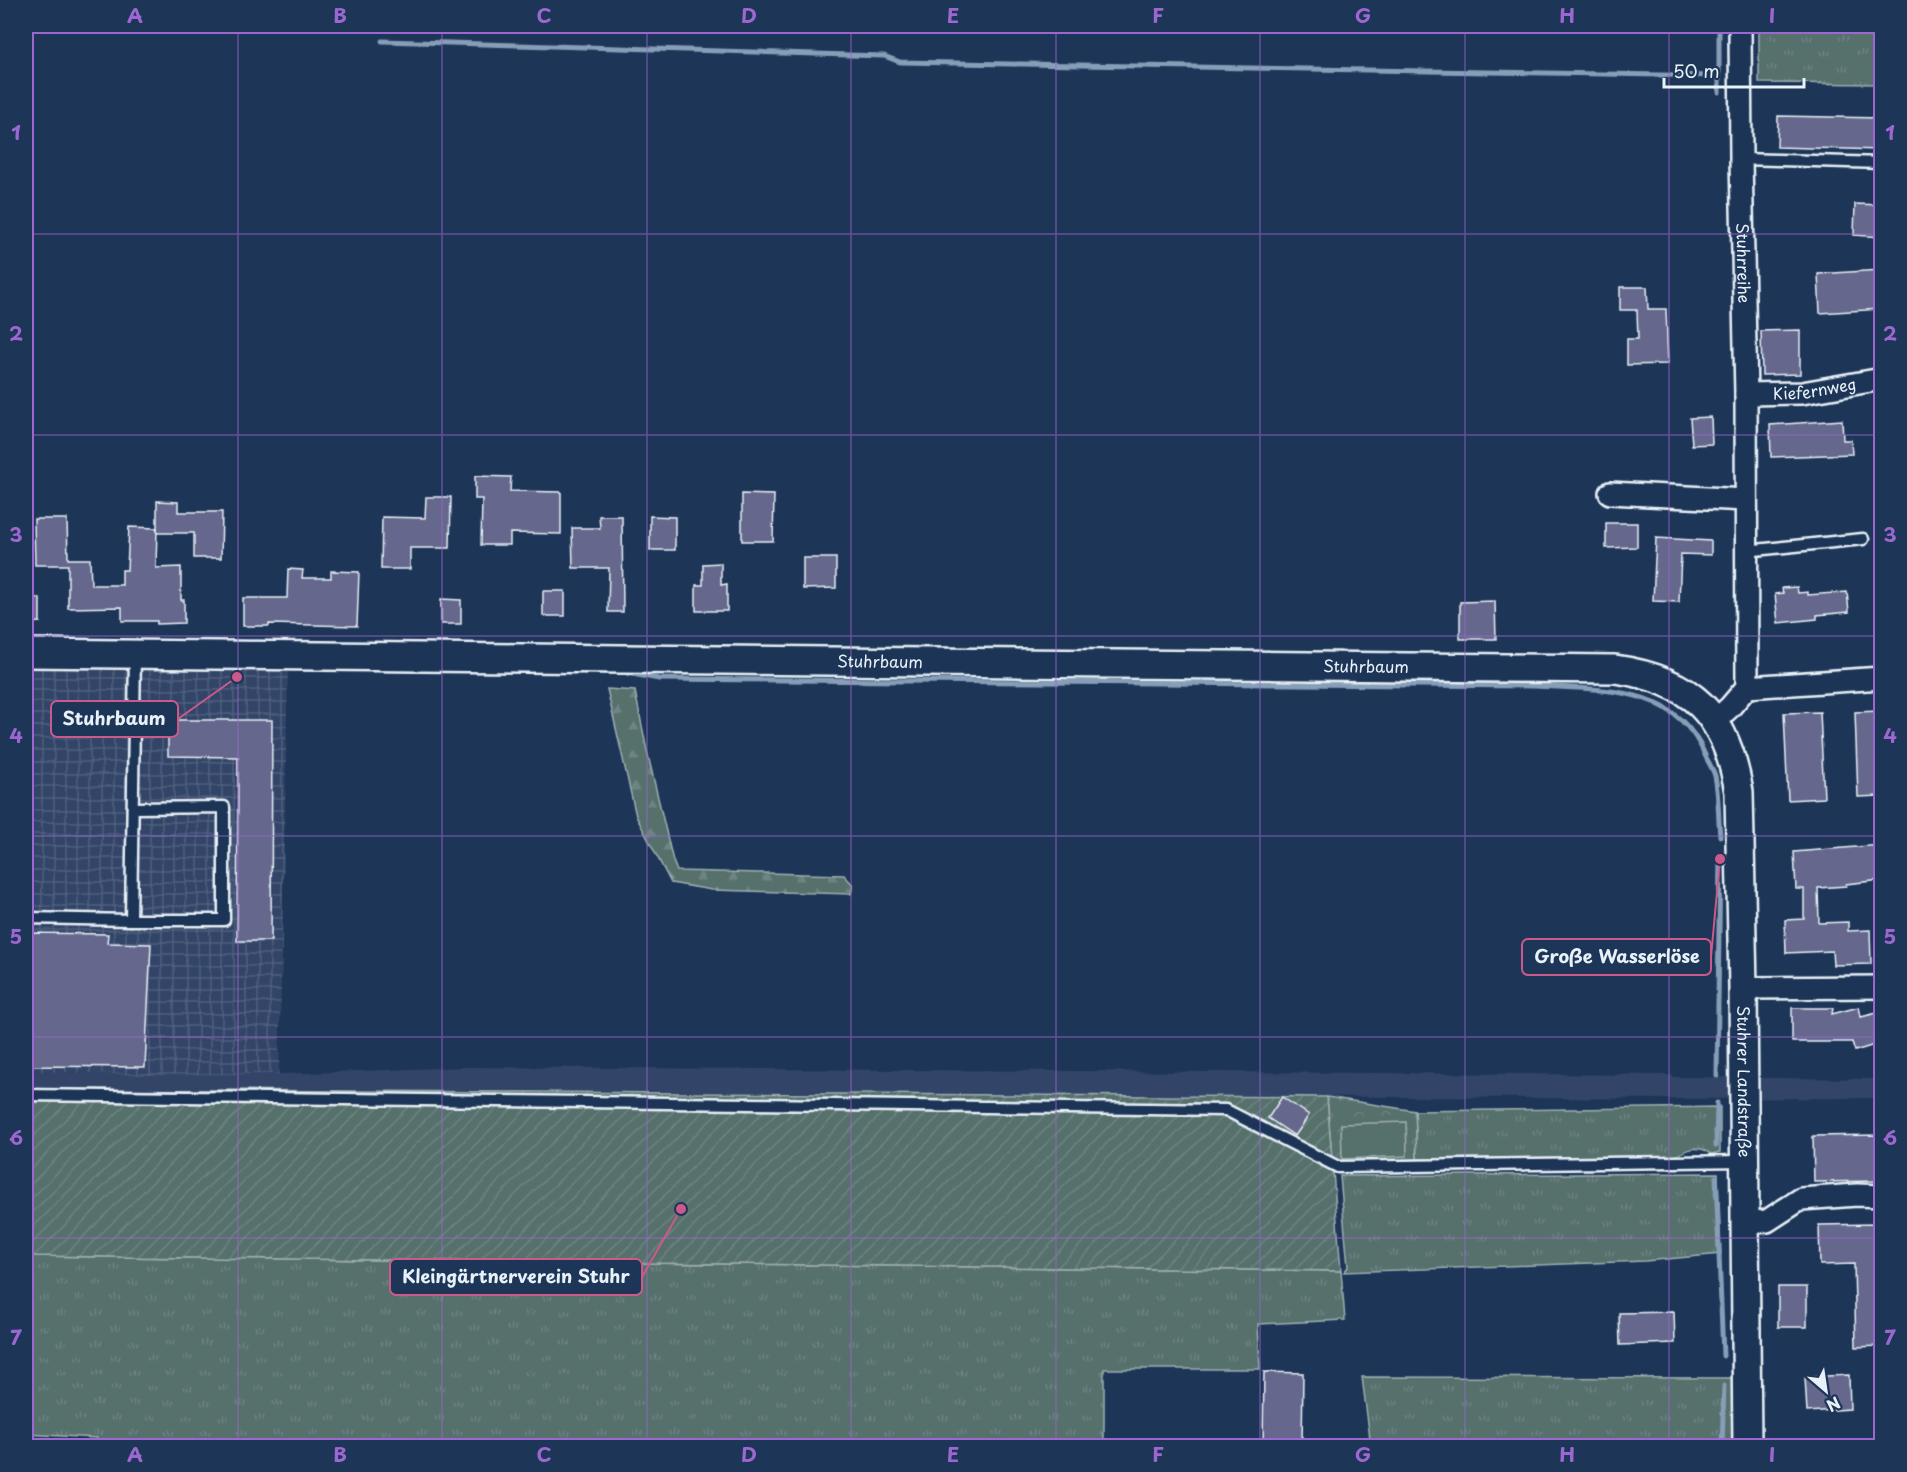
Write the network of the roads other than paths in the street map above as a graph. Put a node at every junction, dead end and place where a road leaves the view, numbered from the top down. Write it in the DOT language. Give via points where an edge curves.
graph roads {
  1 [pos="1740,26"];
  2 [pos="1741,159"];
  3 [pos="1881,164"];
  4 [pos="1881,379"];
  5 [pos="1746,394"];
  6 [pos="1610,493"];
  7 [pos="1746,500"];
  8 [pos="1863,539"];
  9 [pos="1745,551"];
  10 [pos="26,653"];
  11 [pos="135,654"];
  12 [pos="1881,678"];
  13 [pos="1747,687"];
  14 [pos="1715,722"];
  15 [pos="133,808"];
  16 [pos="26,918"];
  17 [pos="131,920"];
  18 [pos="1881,987"];
  19 [pos="1743,988"];
  20 [pos="26,1095"];
  21 [pos="1745,1161"];
  22 [pos="1881,1196"];
  23 [pos="1744,1223"];
  24 [pos="1747,1446"];
  1 -- 2 [label="street, Stuhrreihe"];
  2 -- 3 [label="lane"];
  2 -- 5 [label="street, Stuhrreihe"];
  4 -- 5 [label="street, Kiefernweg" via="1802,393"];
  5 -- 7 [label="street, Stuhrreihe"];
  6 -- 7 [label="street"];
  7 -- 9 [label="street, Stuhrreihe"];
  8 -- 9 [label="lane"];
  9 -- 13 [label="street, Stuhrreihe"];
  10 -- 11 [label="street, Stuhrbaum"];
  11 -- 14 [label="street, Stuhrbaum" via="1615,669 1640,672 1692,695"];
  11 -- 15 [label="lane"];
  12 -- 13 [label="street"];
  13 -- 14 [label="street"];
  14 -- 19 [label="street, Stuhrer Landstraße" via="1734,762 1739,792"];
  15 -- 17 [label="lane"];
  15 -- 17 [label="lane" via="224,807 224,920"];
  16 -- 17 [label="lane"];
  18 -- 19 [label="street"];
  19 -- 21 [label="street, Stuhrer Landstraße"];
  20 -- 21 [label="lane" via="1226,1110 1338,1167"];
  21 -- 23 [label="street, Stuhrer Landstraße"];
  22 -- 23 [label="street" via="1801,1200 1767,1221"];
  23 -- 24 [label="street, Stuhrer Landstraße"];
}
